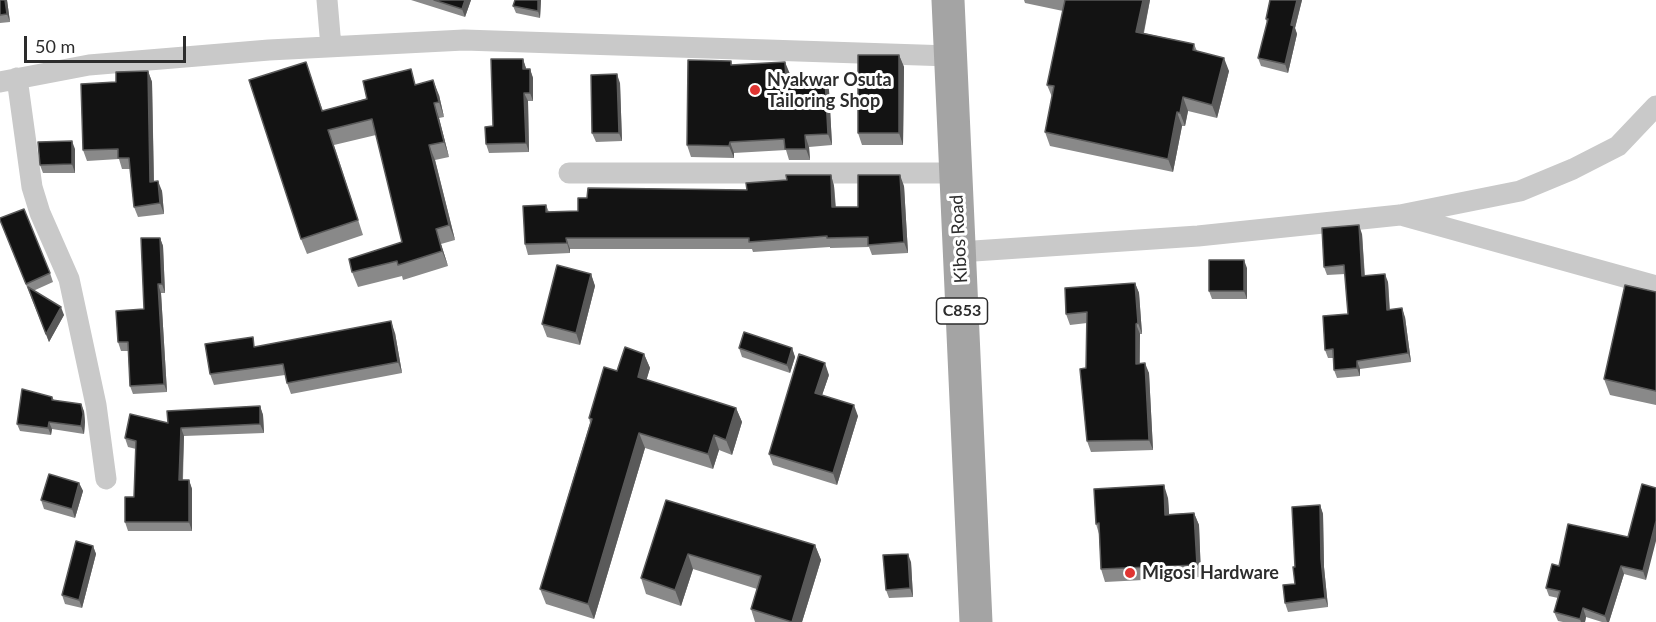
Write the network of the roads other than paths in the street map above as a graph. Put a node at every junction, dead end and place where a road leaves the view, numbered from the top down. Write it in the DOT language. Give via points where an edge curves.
graph roads {
  1 [pos="327,0"];
  2 [pos="948,0"];
  3 [pos="331,47"];
  4 [pos="950,56"];
  5 [pos="9,80"];
  6 [pos="1656,106"];
  7 [pos="569,173"];
  8 [pos="956,173"];
  9 [pos="1400,215"];
  10 [pos="959,252"];
  11 [pos="1656,286"];
  12 [pos="106,479"];
  13 [pos="976,622"];
  1 -- 3 [label="street"];
  2 -- 4 [label="main road, Kibos Road / C853"];
  3 -- 4 [label="street" via="464,40"];
  3 -- 5 [label="street" via="89,65"];
  4 -- 8 [label="main road, Kibos Road / C853"];
  5 -- 12 [label="street" via="32,187 69,279 96,405"];
  6 -- 9 [label="street" via="1618,146 1573,169 1520,190"];
  7 -- 8 [label="street"];
  8 -- 10 [label="main road, Kibos Road / C853"];
  9 -- 10 [label="street" via="1198,236"];
  9 -- 11 [label="street"];
  10 -- 13 [label="main road, Kibos Road / C853"];
}
